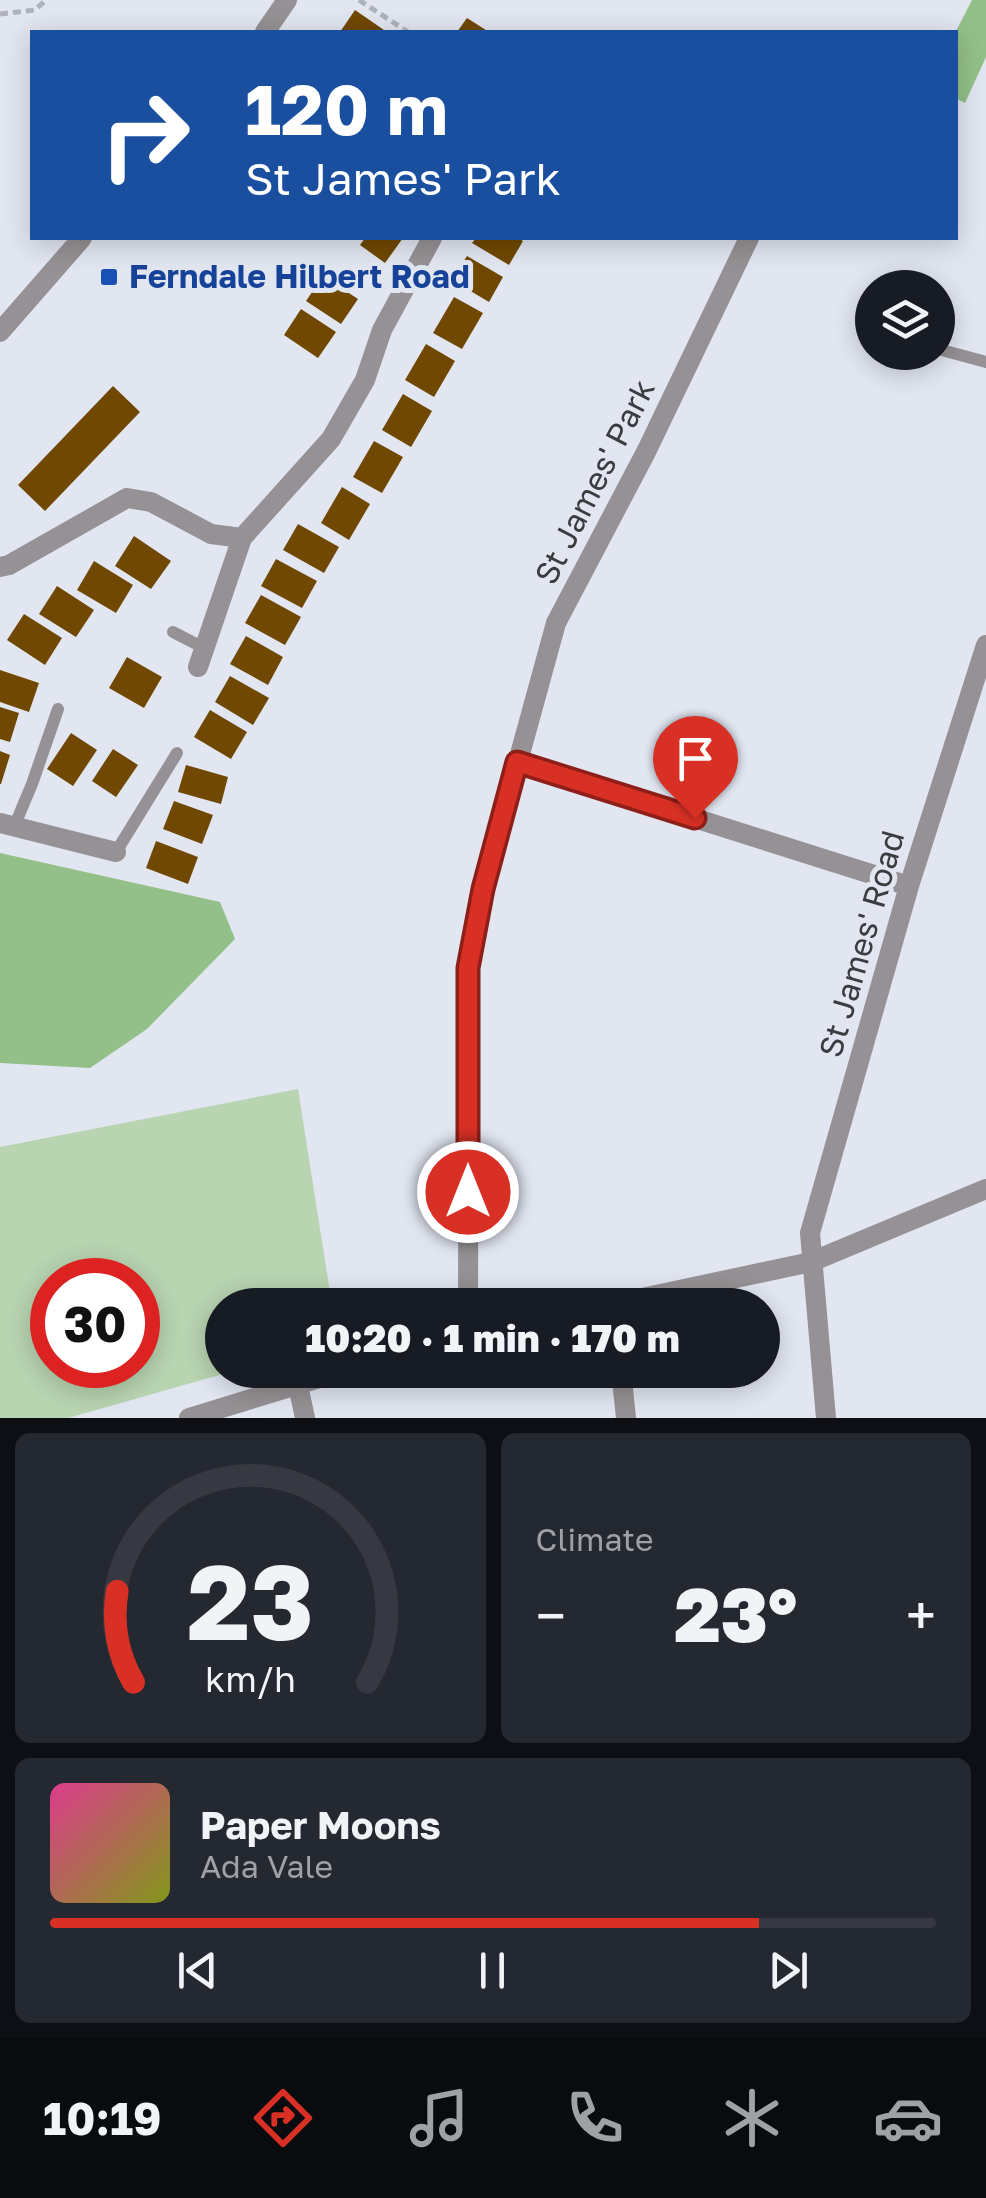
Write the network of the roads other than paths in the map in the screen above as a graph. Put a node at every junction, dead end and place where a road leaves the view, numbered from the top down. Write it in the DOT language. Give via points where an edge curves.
graph roads {
  1 [pos="287,0"];
  2 [pos="266,30"];
  3 [pos="80,240"];
  4 [pos="431,240"];
  5 [pos="748,240"];
  6 [pos="0,332"];
  7 [pos="955,354"];
  8 [pos="986,362"];
  9 [pos="242,538"];
  10 [pos="0,567"];
  11 [pos="173,632"];
  12 [pos="986,645"];
  13 [pos="201,658"];
  14 [pos="58,709"];
  15 [pos="177,753"];
  16 [pos="517,762"];
  17 [pos="7,825"];
  18 [pos="116,852"];
  19 [pos="908,886"];
  20 [pos="986,1189"];
  21 [pos="811,1262"];
  22 [pos="468,1288"];
  23 [pos="691,1288"];
  24 [pos="288,1388"];
  25 [pos="299,1388"];
  26 [pos="622,1388"];
  27 [pos="189,1418"];
  28 [pos="305,1418"];
  29 [pos="626,1418"];
  30 [pos="826,1418"];
  1 -- 2 [label="street"];
  3 -- 6 [label="street"];
  4 -- 9 [label="street" via="331,439"];
  5 -- 16 [label="street, St James' Park" via="556,623"];
  7 -- 8 [label="lane"];
  9 -- 10 [label="street" via="211,534 152,502 127,498"];
  9 -- 13 [label="street"];
  11 -- 13 [label="lane"];
  12 -- 19 [label="street, St James' Road"];
  14 -- 17 [label="lane" via="32,784"];
  15 -- 18 [label="lane"];
  16 -- 19 [label="street"];
  16 -- 22 [label="street, St James' Park" via="468,968"];
  17 -- 18 [label="street"];
  19 -- 21 [label="street, St James' Road" via="810,1233"];
  20 -- 21 [label="street"];
  21 -- 23 [label="street"];
  21 -- 30 [label="street, St James' Road"];
  24 -- 27 [label="street"];
  25 -- 28 [label="street"];
  26 -- 29 [label="street"];
}
